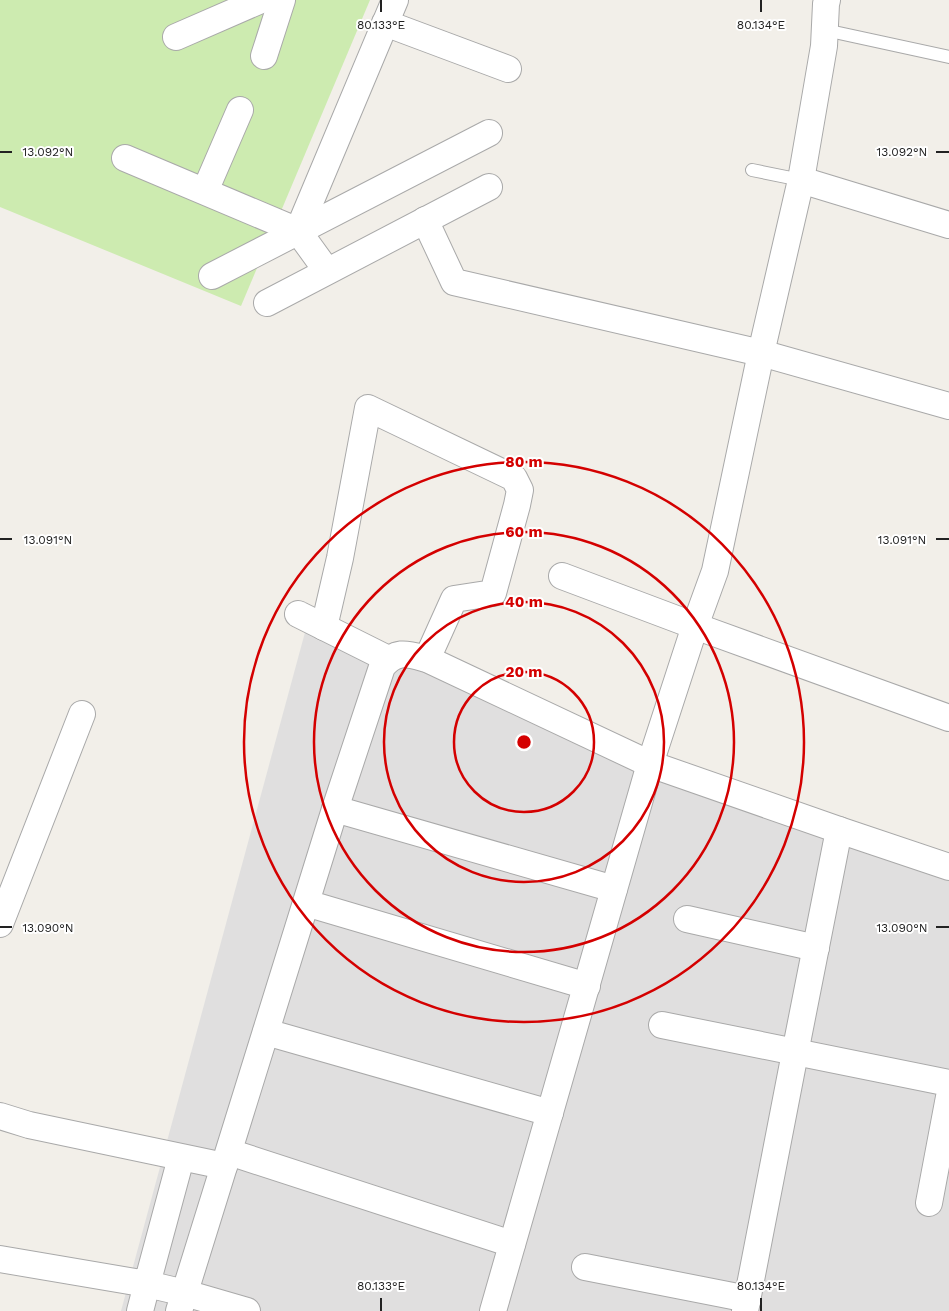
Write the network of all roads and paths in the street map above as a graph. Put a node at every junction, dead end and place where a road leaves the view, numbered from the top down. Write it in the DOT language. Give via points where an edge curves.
graph roads {
  1 [pos="261,0"];
  2 [pos="282,0"];
  3 [pos="827,0"];
  4 [pos="390,11"];
  5 [pos="824,30"];
  6 [pos="176,37"];
  7 [pos="264,56"];
  8 [pos="949,57"];
  9 [pos="508,69"];
  10 [pos="240,110"];
  11 [pos="488,133"];
  12 [pos="125,158"];
  13 [pos="752,170"];
  14 [pos="801,180"];
  15 [pos="489,187"];
  16 [pos="205,191"];
  17 [pos="425,220"];
  18 [pos="949,225"];
  19 [pos="298,231"];
  20 [pos="327,271"];
  21 [pos="212,276"];
  22 [pos="267,303"];
  23 [pos="761,353"];
  24 [pos="949,406"];
  25 [pos="562,576"];
  26 [pos="298,614"];
  27 [pos="694,626"];
  28 [pos="324,627"];
  29 [pos="388,659"];
  30 [pos="427,659"];
  31 [pos="82,714"];
  32 [pos="949,718"];
  33 [pos="650,764"];
  34 [pos="335,809"];
  35 [pos="839,830"];
  36 [pos="949,867"];
  37 [pos="614,889"];
  38 [pos="306,903"];
  39 [pos="686,920"];
  40 [pos="0,924"];
  41 [pos="816,948"];
  42 [pos="587,986"];
  43 [pos="662,1025"];
  44 [pos="266,1032"];
  45 [pos="794,1053"];
  46 [pos="949,1083"];
  47 [pos="949,1097"];
  48 [pos="550,1113"];
  49 [pos="0,1116"];
  50 [pos="181,1158"];
  51 [pos="226,1159"];
  52 [pos="943,1162"];
  53 [pos="929,1202"];
  54 [pos="512,1244"];
  55 [pos="0,1259"];
  56 [pos="586,1267"];
  57 [pos="147,1284"];
  58 [pos="182,1302"];
  59 [pos="747,1305"];
  60 [pos="140,1311"];
  61 [pos="246,1311"];
  62 [pos="493,1311"];
  1 -- 6 [label="street"];
  2 -- 7 [label="street"];
  3 -- 5 [label="street"];
  4 -- 9 [label="street"];
  4 -- 19 [label="street"];
  5 -- 8 [label="lane"];
  5 -- 14 [label="street" via="820,74"];
  10 -- 16 [label="street"];
  11 -- 19 [label="street"];
  12 -- 16 [label="street"];
  13 -- 14 [label="lane"];
  14 -- 18 [label="street"];
  14 -- 23 [label="street"];
  15 -- 17 [label="street"];
  16 -- 19 [label="street"];
  17 -- 20 [label="street"];
  17 -- 23 [label="street" via="454,282"];
  19 -- 20 [label="street"];
  19 -- 21 [label="street"];
  20 -- 22 [label="street"];
  23 -- 24 [label="street"];
  23 -- 27 [label="street" via="715,571"];
  25 -- 27 [label="street"];
  26 -- 28 [label="street"];
  27 -- 32 [label="street"];
  27 -- 33 [label="street"];
  28 -- 29 [label="street"];
  28 -- 30 [label="street" via="368,408 514,478 520,490 494,593 454,599"];
  29 -- 30 [label="street" via="406,654"];
  29 -- 34 [label="street" via="382,667"];
  30 -- 33 [label="street"];
  31 -- 40 [label="street"];
  33 -- 35 [label="street"];
  33 -- 37 [label="street"];
  34 -- 37 [label="street"];
  34 -- 38 [label="street"];
  35 -- 36 [label="street"];
  35 -- 41 [label="street"];
  37 -- 42 [label="street"];
  38 -- 42 [label="street"];
  38 -- 44 [label="street"];
  39 -- 41 [label="street"];
  41 -- 45 [label="street"];
  42 -- 48 [label="street"];
  43 -- 45 [label="street"];
  44 -- 48 [label="street"];
  44 -- 51 [label="street"];
  45 -- 46 [label="street"];
  45 -- 59 [label="street"];
  47 -- 52 [label="street"];
  48 -- 54 [label="street"];
  49 -- 50 [label="street"];
  50 -- 51 [label="street"];
  50 -- 57 [label="street"];
  51 -- 54 [label="street"];
  51 -- 58 [label="street"];
  52 -- 53 [label="street"];
  54 -- 62 [label="street"];
  55 -- 57 [label="street"];
  56 -- 59 [label="street"];
  57 -- 58 [label="street"];
  57 -- 60 [label="street"];
  58 -- 61 [label="street"];
}
